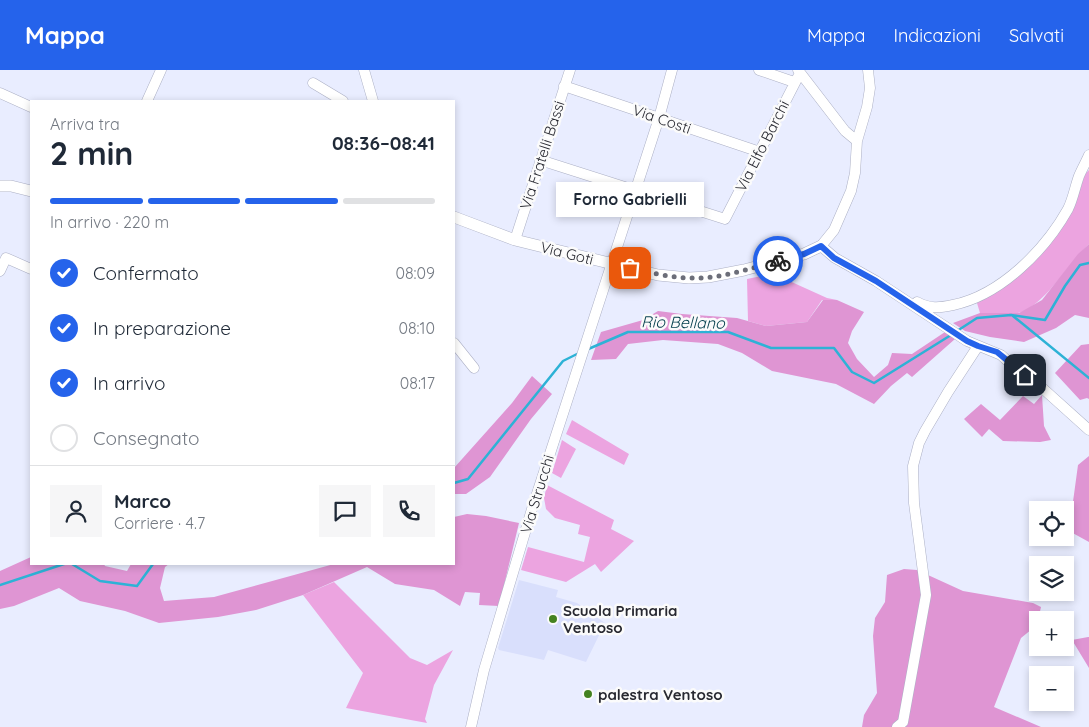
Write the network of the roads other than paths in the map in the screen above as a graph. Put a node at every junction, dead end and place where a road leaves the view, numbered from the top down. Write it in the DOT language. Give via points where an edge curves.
graph roads {
  1 [pos="161,70"];
  2 [pos="364,70"];
  3 [pos="570,70"];
  4 [pos="672,70"];
  5 [pos="759,70"];
  6 [pos="868,70"];
  7 [pos="797,75"];
  8 [pos="313,83"];
  9 [pos="564,86"];
  10 [pos="0,93"];
  11 [pos="147,100"];
  12 [pos="342,100"];
  13 [pos="373,100"];
  14 [pos="30,107"];
  15 [pos="658,118"];
  16 [pos="857,141"];
  17 [pos="760,152"];
  18 [pos="1089,155"];
  19 [pos="540,160"];
  20 [pos="0,186"];
  21 [pos="634,190"];
  22 [pos="30,191"];
  23 [pos="455,217"];
  24 [pos="515,240"];
  25 [pos="821,246"];
  26 [pos="611,264"];
  27 [pos="30,269"];
  28 [pos="0,271"];
  29 [pos="897,296"];
  30 [pos="455,344"];
  31 [pos="978,346"];
  32 [pos="474,368"];
  33 [pos="1089,430"];
  34 [pos="471,727"];
  35 [pos="896,727"];
  1 -- 11 [label="street"];
  2 -- 13 [label="street"];
  3 -- 9 [label="street, Via Fratelli Bassi"];
  4 -- 15 [label="street, Via Strucchi"];
  5 -- 7 [label="street"];
  6 -- 16 [label="street" via="870,88"];
  7 -- 16 [label="street"];
  7 -- 17 [label="street, Via Elfo Barchi"];
  8 -- 12 [label="street"];
  9 -- 15 [label="street, Via Costi"];
  9 -- 19 [label="street, Via Fratelli Bassi"];
  10 -- 14 [label="street"];
  15 -- 17 [label="street, Via Costi"];
  15 -- 21 [label="street, Via Strucchi"];
  16 -- 25 [label="street" via="851,192 834,230"];
  17 -- 21 [label="street, Via Elfo Barchi" via="725,219"];
  18 -- 29 [label="street" via="1069,207 1051,235 1004,280 972,300 937,308"];
  19 -- 21 [label="street"];
  19 -- 24 [label="street, Via Fratelli Bassi"];
  20 -- 22 [label="street"];
  21 -- 26 [label="street, Via Strucchi"];
  23 -- 24 [label="street, Via Goti"];
  24 -- 26 [label="street, Via Goti"];
  25 -- 26 [label="street, Via Goti" via="787,259 708,278 658,275"];
  25 -- 29 [label="street" via="834,258"];
  26 -- 34 [label="street, Via Strucchi" via="532,509 484,670"];
  27 -- 28 [label="street" via="6,258"];
  29 -- 31 [label="street"];
  30 -- 32 [label="street"];
  31 -- 33 [label="street" via="1001,355"];
  31 -- 35 [label="street" via="925,431 913,466 912,489 926,594 903,722"];
}
